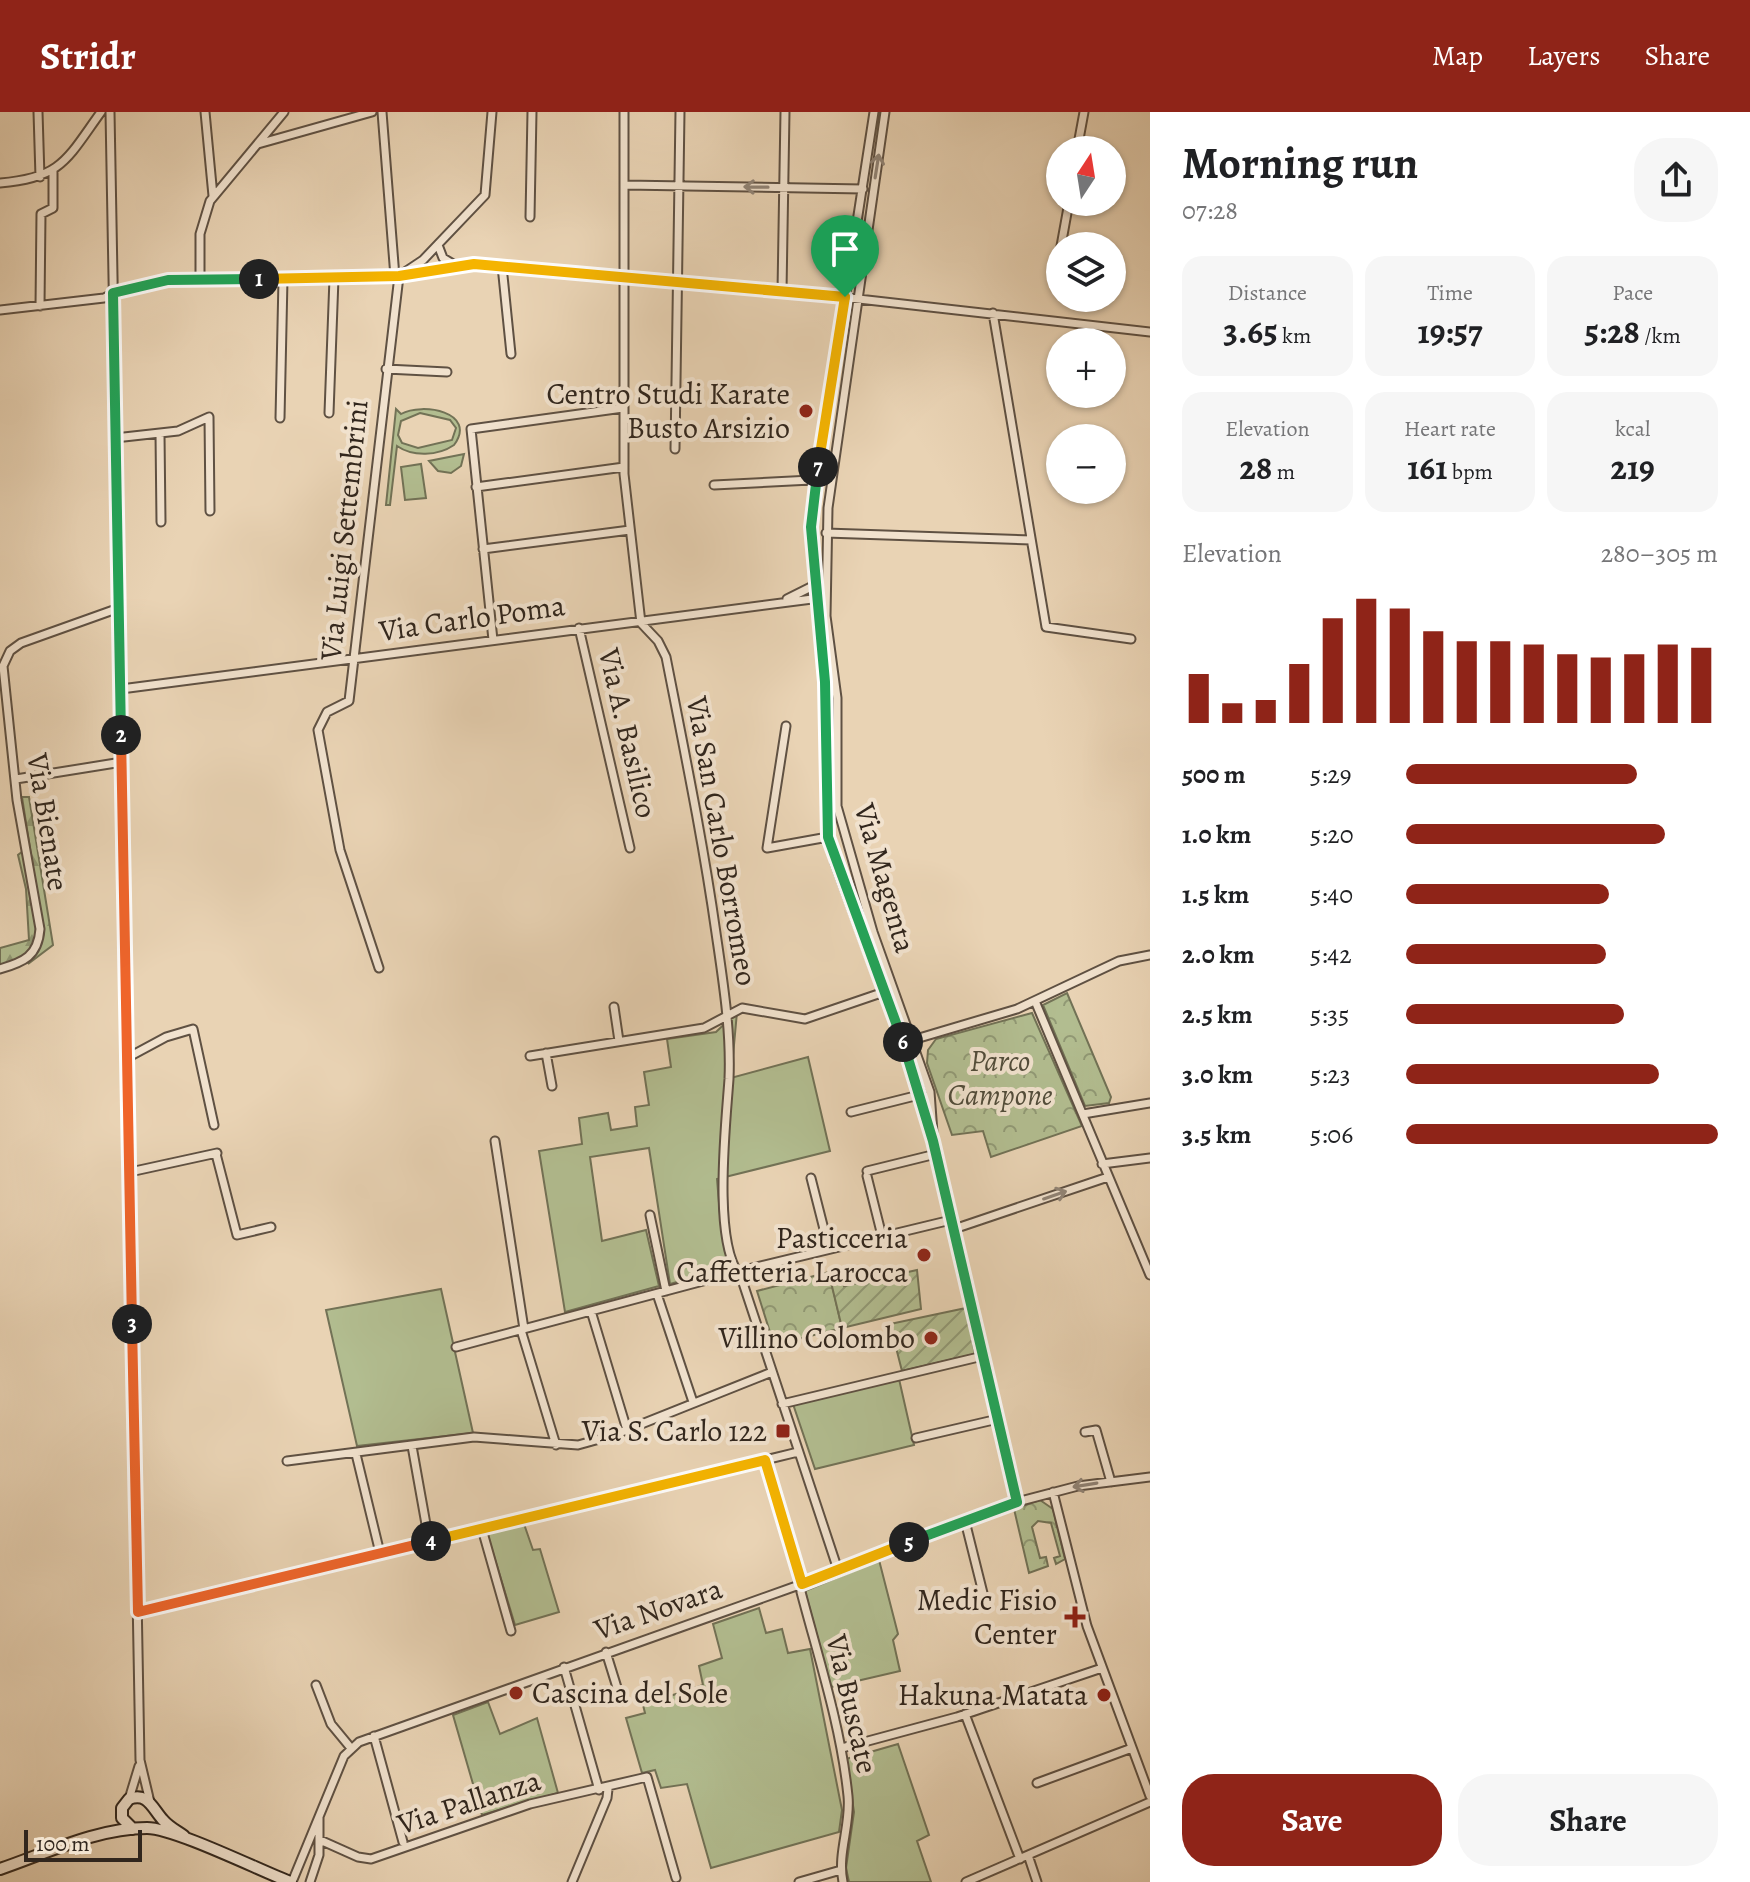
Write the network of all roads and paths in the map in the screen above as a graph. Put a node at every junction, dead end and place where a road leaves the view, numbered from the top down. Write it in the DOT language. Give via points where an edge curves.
graph roads {
  1 [pos="38,112"];
  2 [pos="101,112"];
  3 [pos="110,112"];
  4 [pos="205,112"];
  5 [pos="284,112"];
  6 [pos="372,112"];
  7 [pos="382,112"];
  8 [pos="492,112"];
  9 [pos="532,112"];
  10 [pos="624,112"];
  11 [pos="680,112"];
  12 [pos="785,112"];
  13 [pos="874,112"];
  14 [pos="885,112"];
  15 [pos="1084,112"];
  16 [pos="1080,136"];
  17 [pos="258,144"];
  18 [pos="53,170"];
  19 [pos="40,177"];
  20 [pos="0,183"];
  21 [pos="625,185"];
  22 [pos="680,185"];
  23 [pos="783,187"];
  24 [pos="862,189"];
  25 [pos="873,191"];
  26 [pos="213,196"];
  27 [pos="530,217"];
  28 [pos="438,245"];
  29 [pos="454,265"];
  30 [pos="502,266"];
  31 [pos="624,275"];
  32 [pos="397,276"];
  33 [pos="334,278"];
  34 [pos="283,279"];
  35 [pos="200,280"];
  36 [pos="678,280"];
  37 [pos="782,291"];
  38 [pos="113,293"];
  39 [pos="845,297"];
  40 [pos="857,299"];
  41 [pos="40,306"];
  42 [pos="0,310"];
  43 [pos="993,313"];
  44 [pos="1150,332"];
  45 [pos="511,354"];
  46 [pos="386,369"];
  47 [pos="447,372"];
  48 [pos="623,408"];
  49 [pos="329,413"];
  50 [pos="280,418"];
  51 [pos="160,434"];
  52 [pos="115,438"];
  53 [pos="675,449"];
  54 [pos="624,467"];
  55 [pos="817,478"];
  56 [pos="831,479"];
  57 [pos="714,485"];
  58 [pos="476,487"];
  59 [pos="210,511"];
  60 [pos="161,522"];
  61 [pos="630,530"];
  62 [pos="826,533"];
  63 [pos="1031,540"];
  64 [pos="483,549"];
  65 [pos="815,585"];
  66 [pos="826,585"];
  67 [pos="826,596"];
  68 [pos="817,599"];
  69 [pos="781,601"];
  70 [pos="119,608"];
  71 [pos="640,620"];
  72 [pos="579,628"];
  73 [pos="1131,639"];
  74 [pos="493,640"];
  75 [pos="355,658"];
  76 [pos="121,689"];
  77 [pos="786,726"];
  78 [pos="122,762"];
  79 [pos="16,779"];
  80 [pos="825,795"];
  81 [pos="836,795"];
  82 [pos="828,837"];
  83 [pos="630,848"];
  84 [pos="1150,955"];
  85 [pos="379,968"];
  86 [pos="0,969"];
  87 [pos="889,990"];
  88 [pos="1035,1001"];
  89 [pos="614,1007"];
  90 [pos="726,1016"];
  91 [pos="619,1041"];
  92 [pos="908,1042"];
  93 [pos="546,1053"];
  94 [pos="530,1056"];
  95 [pos="127,1058"];
  96 [pos="552,1086"];
  97 [pos="930,1092"];
  98 [pos="921,1095"];
  99 [pos="1150,1103"];
  100 [pos="851,1112"];
  101 [pos="1083,1114"];
  102 [pos="214,1125"];
  103 [pos="495,1141"];
  104 [pos="933,1141"];
  105 [pos="936,1154"];
  106 [pos="1150,1158"];
  107 [pos="1102,1164"];
  108 [pos="130,1172"];
  109 [pos="1108,1177"];
  110 [pos="811,1178"];
  111 [pos="650,1215"];
  112 [pos="951,1220"];
  113 [pos="271,1227"];
  114 [pos="954,1229"];
  115 [pos="882,1236"];
  116 [pos="829,1249"];
  117 [pos="737,1272"];
  118 [pos="1150,1275"];
  119 [pos="666,1291"];
  120 [pos="657,1294"];
  121 [pos="591,1311"];
  122 [pos="523,1330"];
  123 [pos="456,1347"];
  124 [pos="983,1356"];
  125 [pos="772,1372"];
  126 [pos="693,1402"];
  127 [pos="782,1404"];
  128 [pos="998,1419"];
  129 [pos="627,1430"];
  130 [pos="1085,1432"];
  131 [pos="916,1438"];
  132 [pos="556,1445"];
  133 [pos="412,1446"];
  134 [pos="798,1452"];
  135 [pos="356,1454"];
  136 [pos="765,1460"];
  137 [pos="287,1461"];
  138 [pos="1150,1477"];
  139 [pos="1111,1482"];
  140 [pos="1053,1492"];
  141 [pos="1017,1502"];
  142 [pos="965,1521"];
  143 [pos="482,1529"];
  144 [pos="429,1541"];
  145 [pos="380,1553"];
  146 [pos="838,1570"];
  147 [pos="802,1584"];
  148 [pos="983,1593"];
  149 [pos="138,1612"];
  150 [pos="511,1631"];
  151 [pos="606,1652"];
  152 [pos="564,1667"];
  153 [pos="1102,1668"];
  154 [pos="316,1685"];
  155 [pos="619,1694"];
  156 [pos="965,1714"];
  157 [pos="374,1736"];
  158 [pos="350,1747"];
  159 [pos="842,1748"];
  160 [pos="1132,1748"];
  161 [pos="140,1760"];
  162 [pos="1147,1780"];
  163 [pos="1037,1783"];
  164 [pos="604,1789"];
  165 [pos="1150,1796"];
  166 [pos="1150,1802"];
  167 [pos="125,1803"];
  168 [pos="151,1804"];
  169 [pos="320,1815"];
  170 [pos="138,1828"];
  171 [pos="91,1838"];
  172 [pos="190,1841"];
  173 [pos="403,1842"];
  174 [pos="320,1844"];
  175 [pos="307,1845"];
  176 [pos="347,1853"];
  177 [pos="319,1857"];
  178 [pos="1024,1857"];
  179 [pos="0,1869"];
  180 [pos="841,1870"];
  181 [pos="676,1878"];
  182 [pos="291,1882"];
  183 [pos="310,1882"];
  184 [pos="572,1882"];
  185 [pos="799,1882"];
  186 [pos="843,1882"];
  187 [pos="966,1882"];
  188 [pos="1037,1882"];
  1 -- 19 [label="street"];
  2 -- 18 [label="street"];
  3 -- 38 [label="street"];
  4 -- 26 [label="street"];
  5 -- 17 [label="street"];
  6 -- 17 [label="street"];
  7 -- 32 [label="street, Via Luigi Settembrini"];
  8 -- 28 [label="street" via="485,195"];
  9 -- 27 [label="street"];
  10 -- 21 [label="street, Via San Carlo Borromeo"];
  11 -- 22 [label="street"];
  12 -- 23 [label="street"];
  13 -- 24 [label="street, Via Magenta"];
  25 -- 14 [label="street, Via Magenta, one-way"];
  15 -- 16 [label="street"];
  17 -- 26 [label="street"];
  18 -- 19 [label="street"];
  18 -- 41 [label="street" via="53,208 41,214"];
  19 -- 20 [label="street"];
  21 -- 22 [label="street"];
  21 -- 31 [label="street, Via San Carlo Borromeo"];
  23 -- 22 [label="street, one-way"];
  22 -- 36 [label="street"];
  23 -- 24 [label="street"];
  23 -- 37 [label="street"];
  24 -- 25 [label="street"];
  24 -- 39 [label="street, Via Magenta"];
  25 -- 40 [label="street, Via Magenta"];
  26 -- 35 [label="street" via="200,230"];
  28 -- 29 [label="street" via="443,258"];
  28 -- 32 [label="street"];
  29 -- 30 [label="street"];
  29 -- 32 [label="street"];
  30 -- 31 [label="street"];
  30 -- 45 [label="street"];
  31 -- 36 [label="street"];
  31 -- 48 [label="street, Via San Carlo Borromeo"];
  32 -- 33 [label="street"];
  32 -- 46 [label="street, Via Luigi Settembrini"];
  33 -- 34 [label="street"];
  33 -- 49 [label="street"];
  34 -- 35 [label="street"];
  34 -- 50 [label="street"];
  35 -- 38 [label="street" via="162,280"];
  36 -- 37 [label="street"];
  36 -- 53 [label="street"];
  37 -- 39 [label="street"];
  38 -- 41 [label="street"];
  38 -- 52 [label="street"];
  39 -- 40 [label="street"];
  39 -- 55 [label="street, Via Magenta"];
  40 -- 43 [label="street"];
  40 -- 56 [label="street, Via Magenta"];
  41 -- 42 [label="street"];
  43 -- 44 [label="street"];
  43 -- 63 [label="street"];
  46 -- 47 [label="street"];
  46 -- 75 [label="street, Via Luigi Settembrini"];
  48 -- 54 [label="street, Via San Carlo Borromeo"];
  48 -- 58 [label="street" via="471,429"];
  51 -- 52 [label="street"];
  51 -- 59 [label="street" via="209,417"];
  51 -- 60 [label="street"];
  52 -- 70 [label="street"];
  54 -- 58 [label="street"];
  54 -- 61 [label="street, Via San Carlo Borromeo"];
  55 -- 56 [label="street"];
  55 -- 57 [label="street"];
  55 -- 65 [label="street, Via Magenta" via="811,519"];
  56 -- 62 [label="street, Via Magenta"];
  58 -- 64 [label="street"];
  61 -- 64 [label="street"];
  61 -- 71 [label="street, Via San Carlo Borromeo"];
  62 -- 63 [label="street"];
  62 -- 66 [label="street, Via Magenta"];
  63 -- 73 [label="street" via="1048,629"];
  64 -- 74 [label="street"];
  65 -- 66 [label="street"];
  65 -- 68 [label="street, Via Magenta"];
  65 -- 69 [label="street"];
  66 -- 67 [label="street, Via Magenta"];
  67 -- 68 [label="street"];
  67 -- 81 [label="street, Via Magenta" via="837,698"];
  68 -- 69 [label="street"];
  68 -- 80 [label="street, Via Magenta" via="825,682"];
  69 -- 71 [label="street, Via Carlo Poma"];
  70 -- 76 [label="street"];
  70 -- 79 [label="street, Via Bienate" via="24,641 7,656 2,677"];
  71 -- 72 [label="street, Via Carlo Poma"];
  71 -- 90 [label="street, Via San Carlo Borromeo" via="666,660 705,858"];
  72 -- 74 [label="street, Via Carlo Poma"];
  72 -- 83 [label="street, Via A. Basilico"];
  74 -- 75 [label="street, Via Carlo Poma"];
  75 -- 76 [label="street, Via Carlo Poma"];
  75 -- 85 [label="street, Via Luigi Settembrini" via="349,701 327,712 318,730 340,850"];
  76 -- 78 [label="street"];
  77 -- 82 [label="street, Via Magenta" via="767,848"];
  78 -- 79 [label="street"];
  78 -- 95 [label="street"];
  79 -- 86 [label="street, Via Bienate" via="40,934 30,957"];
  80 -- 81 [label="street"];
  80 -- 82 [label="street, Via Magenta"];
  81 -- 87 [label="street, Via Magenta"];
  82 -- 87 [label="street, Via Magenta"];
  84 -- 88 [label="street" via="1119,961"];
  87 -- 90 [label="street, Via Magenta" via="805,1019 746,1008"];
  87 -- 92 [label="street, Via Magenta"];
  88 -- 92 [label="street"];
  88 -- 101 [label="street"];
  89 -- 91 [label="street"];
  90 -- 91 [label="street" via="704,1028"];
  90 -- 117 [label="street, Via San Carlo Borromeo" via="729,1073 722,1185"];
  91 -- 93 [label="street"];
  92 -- 97 [label="street, Via Magenta"];
  92 -- 98 [label="street, Via Magenta"];
  93 -- 94 [label="street"];
  93 -- 96 [label="street"];
  95 -- 102 [label="street" via="193,1029"];
  95 -- 108 [label="street"];
  97 -- 98 [label="street"];
  97 -- 104 [label="street, Via Magenta"];
  98 -- 100 [label="street"];
  98 -- 104 [label="street, Via Magenta"];
  99 -- 101 [label="street"];
  101 -- 107 [label="street"];
  103 -- 122 [label="street"];
  104 -- 105 [label="street, Via Magenta"];
  105 -- 112 [label="street, Via Magenta"];
  105 -- 115 [label="street" via="867,1174"];
  106 -- 107 [label="street"];
  107 -- 109 [label="street"];
  108 -- 113 [label="street" via="217,1153 237,1235"];
  108 -- 149 [label="street"];
  114 -- 109 [label="street, one-way"];
  109 -- 118 [label="street"];
  110 -- 116 [label="street"];
  111 -- 119 [label="street"];
  112 -- 114 [label="street, Via Magenta"];
  112 -- 115 [label="street"];
  114 -- 124 [label="street, Via Magenta"];
  115 -- 116 [label="street"];
  116 -- 117 [label="street"];
  117 -- 119 [label="street"];
  117 -- 125 [label="street, Via San Carlo Borromeo"];
  119 -- 120 [label="street"];
  120 -- 121 [label="street"];
  120 -- 126 [label="street"];
  121 -- 122 [label="street"];
  121 -- 129 [label="street"];
  122 -- 123 [label="street"];
  122 -- 132 [label="street"];
  124 -- 127 [label="street"];
  124 -- 128 [label="street, Via Magenta"];
  125 -- 126 [label="street"];
  125 -- 127 [label="street, Via San Carlo Borromeo"];
  126 -- 129 [label="street"];
  127 -- 134 [label="street, Via San Carlo Borromeo"];
  128 -- 131 [label="street"];
  128 -- 141 [label="street, Via Magenta"];
  129 -- 132 [label="street" via="585,1444"];
  130 -- 139 [label="street" via="1096,1430"];
  132 -- 133 [label="street" via="491,1437"];
  133 -- 135 [label="street"];
  133 -- 144 [label="street"];
  134 -- 136 [label="street"];
  134 -- 146 [label="street, Via San Carlo Borromeo"];
  135 -- 137 [label="street"];
  135 -- 145 [label="street"];
  136 -- 143 [label="street"];
  136 -- 147 [label="street, Via Buscate"];
  138 -- 139 [label="street, Via Novara"];
  139 -- 140 [label="street, Via Novara, one-way"];
  140 -- 141 [label="street, Via Novara"];
  140 -- 153 [label="street"];
  141 -- 142 [label="street, Via Novara"];
  142 -- 146 [label="street, Via Novara"];
  142 -- 148 [label="street"];
  143 -- 144 [label="street"];
  143 -- 150 [label="street"];
  144 -- 145 [label="street"];
  145 -- 149 [label="street"];
  146 -- 147 [label="street, Via Novara"];
  147 -- 151 [label="street, Via Novara"];
  147 -- 159 [label="street, Via Buscate"];
  149 -- 161 [label="street"];
  151 -- 152 [label="street, Via Novara"];
  151 -- 155 [label="street"];
  152 -- 157 [label="street, Via Novara"];
  152 -- 164 [label="street"];
  153 -- 156 [label="street"];
  153 -- 160 [label="street"];
  154 -- 158 [label="street" via="331,1724"];
  156 -- 159 [label="street"];
  156 -- 178 [label="street"];
  157 -- 158 [label="street, Via Novara"];
  157 -- 173 [label="street"];
  158 -- 169 [label="street"];
  159 -- 180 [label="street, Via Buscate" via="849,1806"];
  160 -- 162 [label="street"];
  160 -- 163 [label="street"];
  161 -- 167 [label="street"];
  161 -- 168 [label="street"];
  162 -- 165 [label="street"];
  164 -- 176 [label="street, Via Pallanza" via="530,1804 371,1859"];
  164 -- 181 [label="street, Via Pallanza" via="647,1777"];
  164 -- 184 [label="street" via="607,1798"];
  166 -- 178 [label="street"];
  167 -- 168 [label="street" via="140,1796"];
  167 -- 170 [label="street" via="122,1818"];
  167 -- 171 [label="street"];
  168 -- 170 [label="street" via="152,1820"];
  168 -- 172 [label="street"];
  169 -- 174 [label="street"];
  169 -- 175 [label="street"];
  170 -- 171 [label="street"];
  170 -- 172 [label="street"];
  171 -- 179 [label="street"];
  172 -- 182 [label="street"];
  174 -- 175 [label="street"];
  174 -- 176 [label="street, Via Pallanza"];
  174 -- 177 [label="street"];
  175 -- 182 [label="street"];
  176 -- 177 [label="street, Via Pallanza" via="331,1851"];
  177 -- 183 [label="street"];
  178 -- 187 [label="street"];
  178 -- 188 [label="street"];
  180 -- 185 [label="street"];
  180 -- 186 [label="street, Via Buscate"];
}
